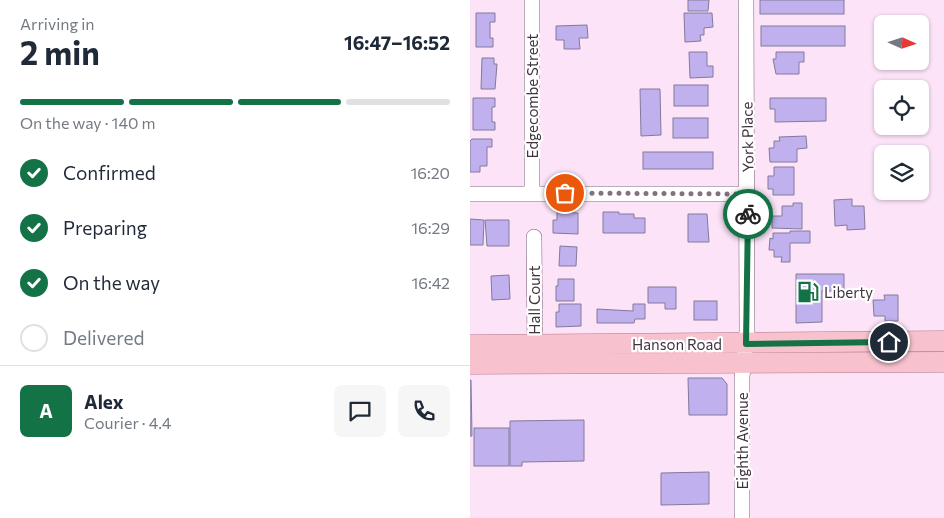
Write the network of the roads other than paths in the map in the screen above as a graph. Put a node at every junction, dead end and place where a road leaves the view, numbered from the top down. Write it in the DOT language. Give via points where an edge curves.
graph roads {
  1 [pos="532,0"];
  2 [pos="746,0"];
  3 [pos="532,193"];
  4 [pos="470,194"];
  5 [pos="748,194"];
  6 [pos="534,237"];
  7 [pos="944,341"];
  8 [pos="470,345"];
  9 [pos="535,354"];
  10 [pos="744,354"];
  11 [pos="944,362"];
  12 [pos="470,364"];
  13 [pos="742,518"];
  1 -- 3 [label="street, Edgecombe Street"];
  2 -- 5 [label="street, York Place"];
  3 -- 4 [label="street"];
  3 -- 5 [label="street"];
  5 -- 10 [label="street, York Place"];
  6 -- 9 [label="street, Hall Court"];
  7 -- 10 [label="main road, Hanson Road"];
  8 -- 9 [label="main road, Hanson Road"];
  9 -- 10 [label="main road, Hanson Road"];
  9 -- 12 [label="main road, Hanson Road"];
  10 -- 11 [label="main road, Hanson Road"];
  10 -- 13 [label="street, Eighth Avenue"];
}
